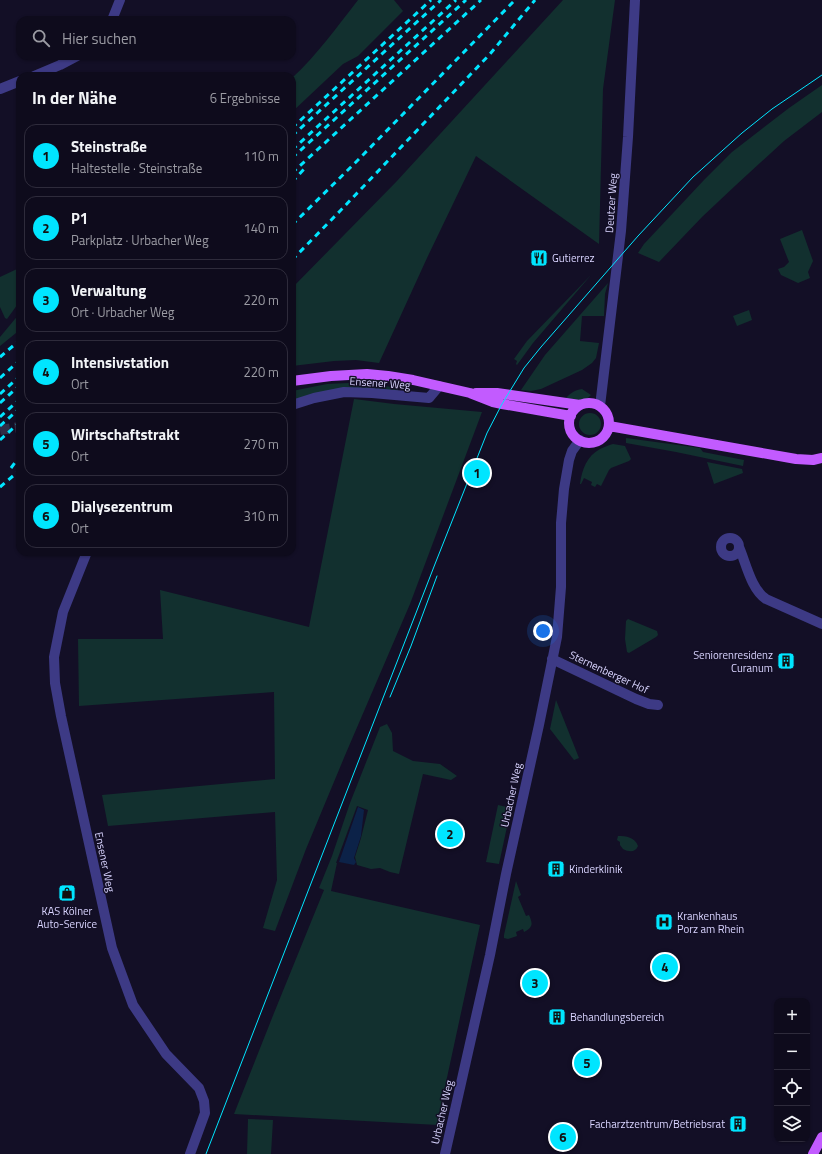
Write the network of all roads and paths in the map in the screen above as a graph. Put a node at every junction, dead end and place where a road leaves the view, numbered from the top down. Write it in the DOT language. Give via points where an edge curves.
graph roads {
  1 [pos="120,0"];
  2 [pos="635,0"];
  3 [pos="114,16"];
  4 [pos="70,60"];
  5 [pos="44,72"];
  6 [pos="16,84"];
  7 [pos="0,90"];
  8 [pos="296,380"];
  9 [pos="439,386"];
  10 [pos="470,393"];
  11 [pos="296,404"];
  12 [pos="580,405"];
  13 [pos="600,406"];
  14 [pos="571,416"];
  15 [pos="609,426"];
  16 [pos="580,440"];
  17 [pos="822,458"];
  18 [pos="739,547"];
  19 [pos="84,556"];
  20 [pos="822,624"];
  21 [pos="552,659"];
  22 [pos="658,705"];
  23 [pos="822,1137"];
  24 [pos="190,1154"];
  25 [pos="445,1154"];
  26 [pos="813,1154"];
  1 -- 3 [label="street"];
  2 -- 13 [label="street, Deutzer Weg" via="621,231"];
  4 -- 5 [label="street"];
  6 -- 7 [label="street"];
  8 -- 9 [label="main road" via="367,374"];
  9 -- 10 [label="main road"];
  9 -- 11 [label="street, Ensener Weg" via="429,398 344,392"];
  10 -- 12 [label="main road" via="497,393"];
  10 -- 14 [label="main road" via="493,402"];
  12 -- 13 [label="main road" via="588,403"];
  12 -- 14 [label="main road"];
  13 -- 15 [label="main road" via="606,412"];
  14 -- 16 [label="main road" via="571,430"];
  15 -- 16 [label="main road" via="607,432 598,440"];
  15 -- 17 [label="main road" via="796,459"];
  16 -- 21 [label="street, Urbacher Weg" via="569,460 564,489 561,594"];
  18 -- 20 [label="street" via="760,595"];
  19 -- 24 [label="street, Ensener Weg" via="63,612 54,657 55,683 112,948 127,991 133,1005 166,1054 199,1088 204,1101 205,1113"];
  21 -- 22 [label="street, Sternenberger Hof" via="649,704"];
  21 -- 25 [label="street, Urbacher Weg"];
  23 -- 26 [label="main road"];
}
